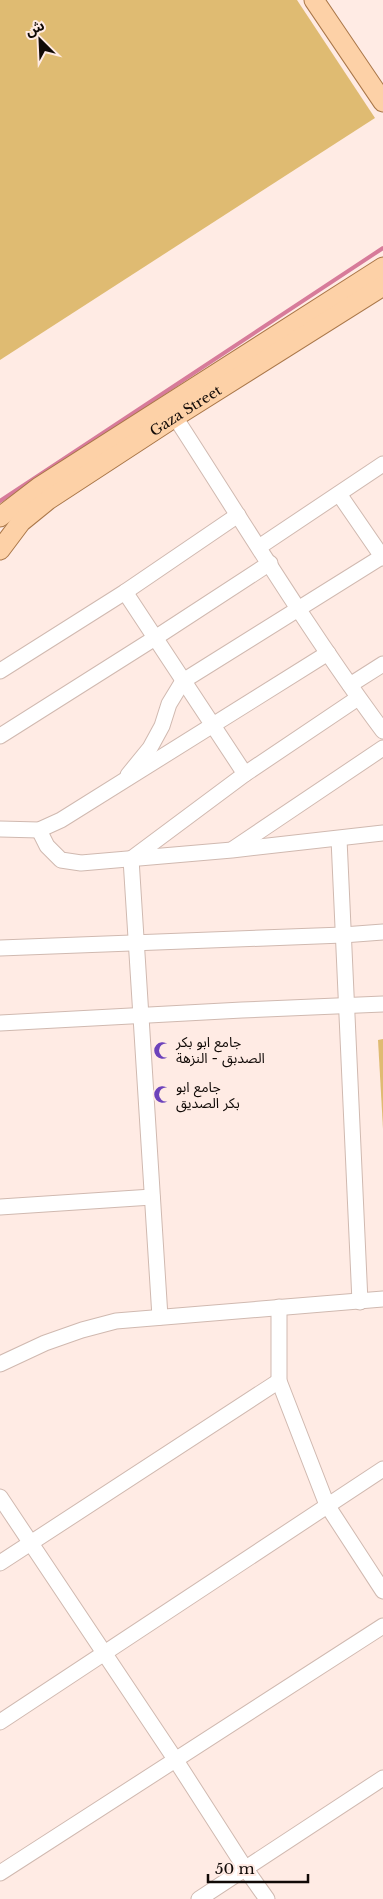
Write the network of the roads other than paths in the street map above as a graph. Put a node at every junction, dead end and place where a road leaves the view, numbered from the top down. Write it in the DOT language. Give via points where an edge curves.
graph roads {
  1 [pos="314,0"];
  2 [pos="383,102"];
  3 [pos="383,267"];
  4 [pos="383,286"];
  5 [pos="175,417"];
  6 [pos="383,464"];
  7 [pos="339,494"];
  8 [pos="238,515"];
  9 [pos="0,517"];
  10 [pos="259,547"];
  11 [pos="0,550"];
  12 [pos="383,557"];
  13 [pos="270,563"];
  14 [pos="125,592"];
  15 [pos="299,609"];
  16 [pos="156,638"];
  17 [pos="328,653"];
  18 [pos="383,664"];
  19 [pos="0,671"];
  20 [pos="183,681"];
  21 [pos="354,692"];
  22 [pos="213,726"];
  23 [pos="383,731"];
  24 [pos="0,736"];
  25 [pos="383,748"];
  26 [pos="245,774"];
  27 [pos="120,784"];
  28 [pos="0,829"];
  29 [pos="38,830"];
  30 [pos="383,833"];
  31 [pos="339,839"];
  32 [pos="232,850"];
  33 [pos="131,859"];
  34 [pos="383,932"];
  35 [pos="343,935"];
  36 [pos="137,943"];
  37 [pos="0,948"];
  38 [pos="383,1004"];
  39 [pos="347,1007"];
  40 [pos="141,1015"];
  41 [pos="0,1023"];
  42 [pos="152,1197"];
  43 [pos="0,1207"];
  44 [pos="383,1300"];
  45 [pos="360,1302"];
  46 [pos="279,1307"];
  47 [pos="160,1317"];
  48 [pos="0,1364"];
  49 [pos="279,1381"];
  50 [pos="383,1470"];
  51 [pos="0,1497"];
  52 [pos="327,1505"];
  53 [pos="31,1542"];
  54 [pos="0,1563"];
  55 [pos="383,1591"];
  56 [pos="383,1626"];
  57 [pos="104,1653"];
  58 [pos="0,1722"];
  59 [pos="175,1759"];
  60 [pos="383,1778"];
  61 [pos="244,1868"];
  62 [pos="0,1873"];
  63 [pos="199,1899"];
  64 [pos="267,1899"];
  1 -- 2 [label="main road"];
  3 -- 9 [label="main road, Gaza Street" via="38,487"];
  4 -- 5 [label="main road, Gaza Street"];
  5 -- 8 [label="street"];
  5 -- 11 [label="main road, Gaza Street" via="34,510"];
  6 -- 7 [label="street"];
  7 -- 10 [label="street"];
  7 -- 12 [label="street"];
  8 -- 10 [label="street"];
  8 -- 14 [label="street"];
  10 -- 13 [label="street"];
  12 -- 15 [label="street"];
  13 -- 15 [label="street"];
  13 -- 16 [label="street"];
  14 -- 16 [label="street"];
  14 -- 19 [label="street"];
  15 -- 17 [label="street"];
  15 -- 20 [label="street"];
  16 -- 20 [label="street"];
  16 -- 24 [label="street"];
  17 -- 21 [label="street"];
  17 -- 22 [label="street"];
  18 -- 21 [label="street"];
  20 -- 22 [label="street"];
  20 -- 27 [label="street" via="150,748"];
  21 -- 23 [label="street"];
  21 -- 26 [label="street"];
  22 -- 26 [label="street"];
  22 -- 27 [label="street"];
  25 -- 32 [label="street"];
  26 -- 33 [label="street"];
  27 -- 29 [label="street" via="61,820"];
  28 -- 29 [label="street"];
  29 -- 33 [label="street" via="47,846 61,860"];
  30 -- 31 [label="street"];
  31 -- 32 [label="street"];
  31 -- 35 [label="street"];
  32 -- 33 [label="street"];
  33 -- 36 [label="street"];
  34 -- 35 [label="street"];
  35 -- 36 [label="street"];
  35 -- 39 [label="street"];
  36 -- 37 [label="street"];
  36 -- 40 [label="street"];
  38 -- 39 [label="street"];
  39 -- 40 [label="street"];
  39 -- 45 [label="street"];
  40 -- 41 [label="street"];
  40 -- 42 [label="street"];
  42 -- 43 [label="street"];
  42 -- 47 [label="street"];
  44 -- 45 [label="street"];
  45 -- 46 [label="street"];
  46 -- 47 [label="street"];
  46 -- 49 [label="street"];
  47 -- 48 [label="street" via="116,1321 82,1330"];
  49 -- 52 [label="street"];
  49 -- 53 [label="street"];
  50 -- 52 [label="street"];
  51 -- 53 [label="street"];
  52 -- 55 [label="street"];
  52 -- 57 [label="street"];
  53 -- 54 [label="street"];
  53 -- 57 [label="street"];
  56 -- 59 [label="street"];
  57 -- 58 [label="street"];
  57 -- 59 [label="street"];
  59 -- 61 [label="street"];
  59 -- 62 [label="street"];
  60 -- 61 [label="street"];
  61 -- 63 [label="street"];
  61 -- 64 [label="street"];
}
